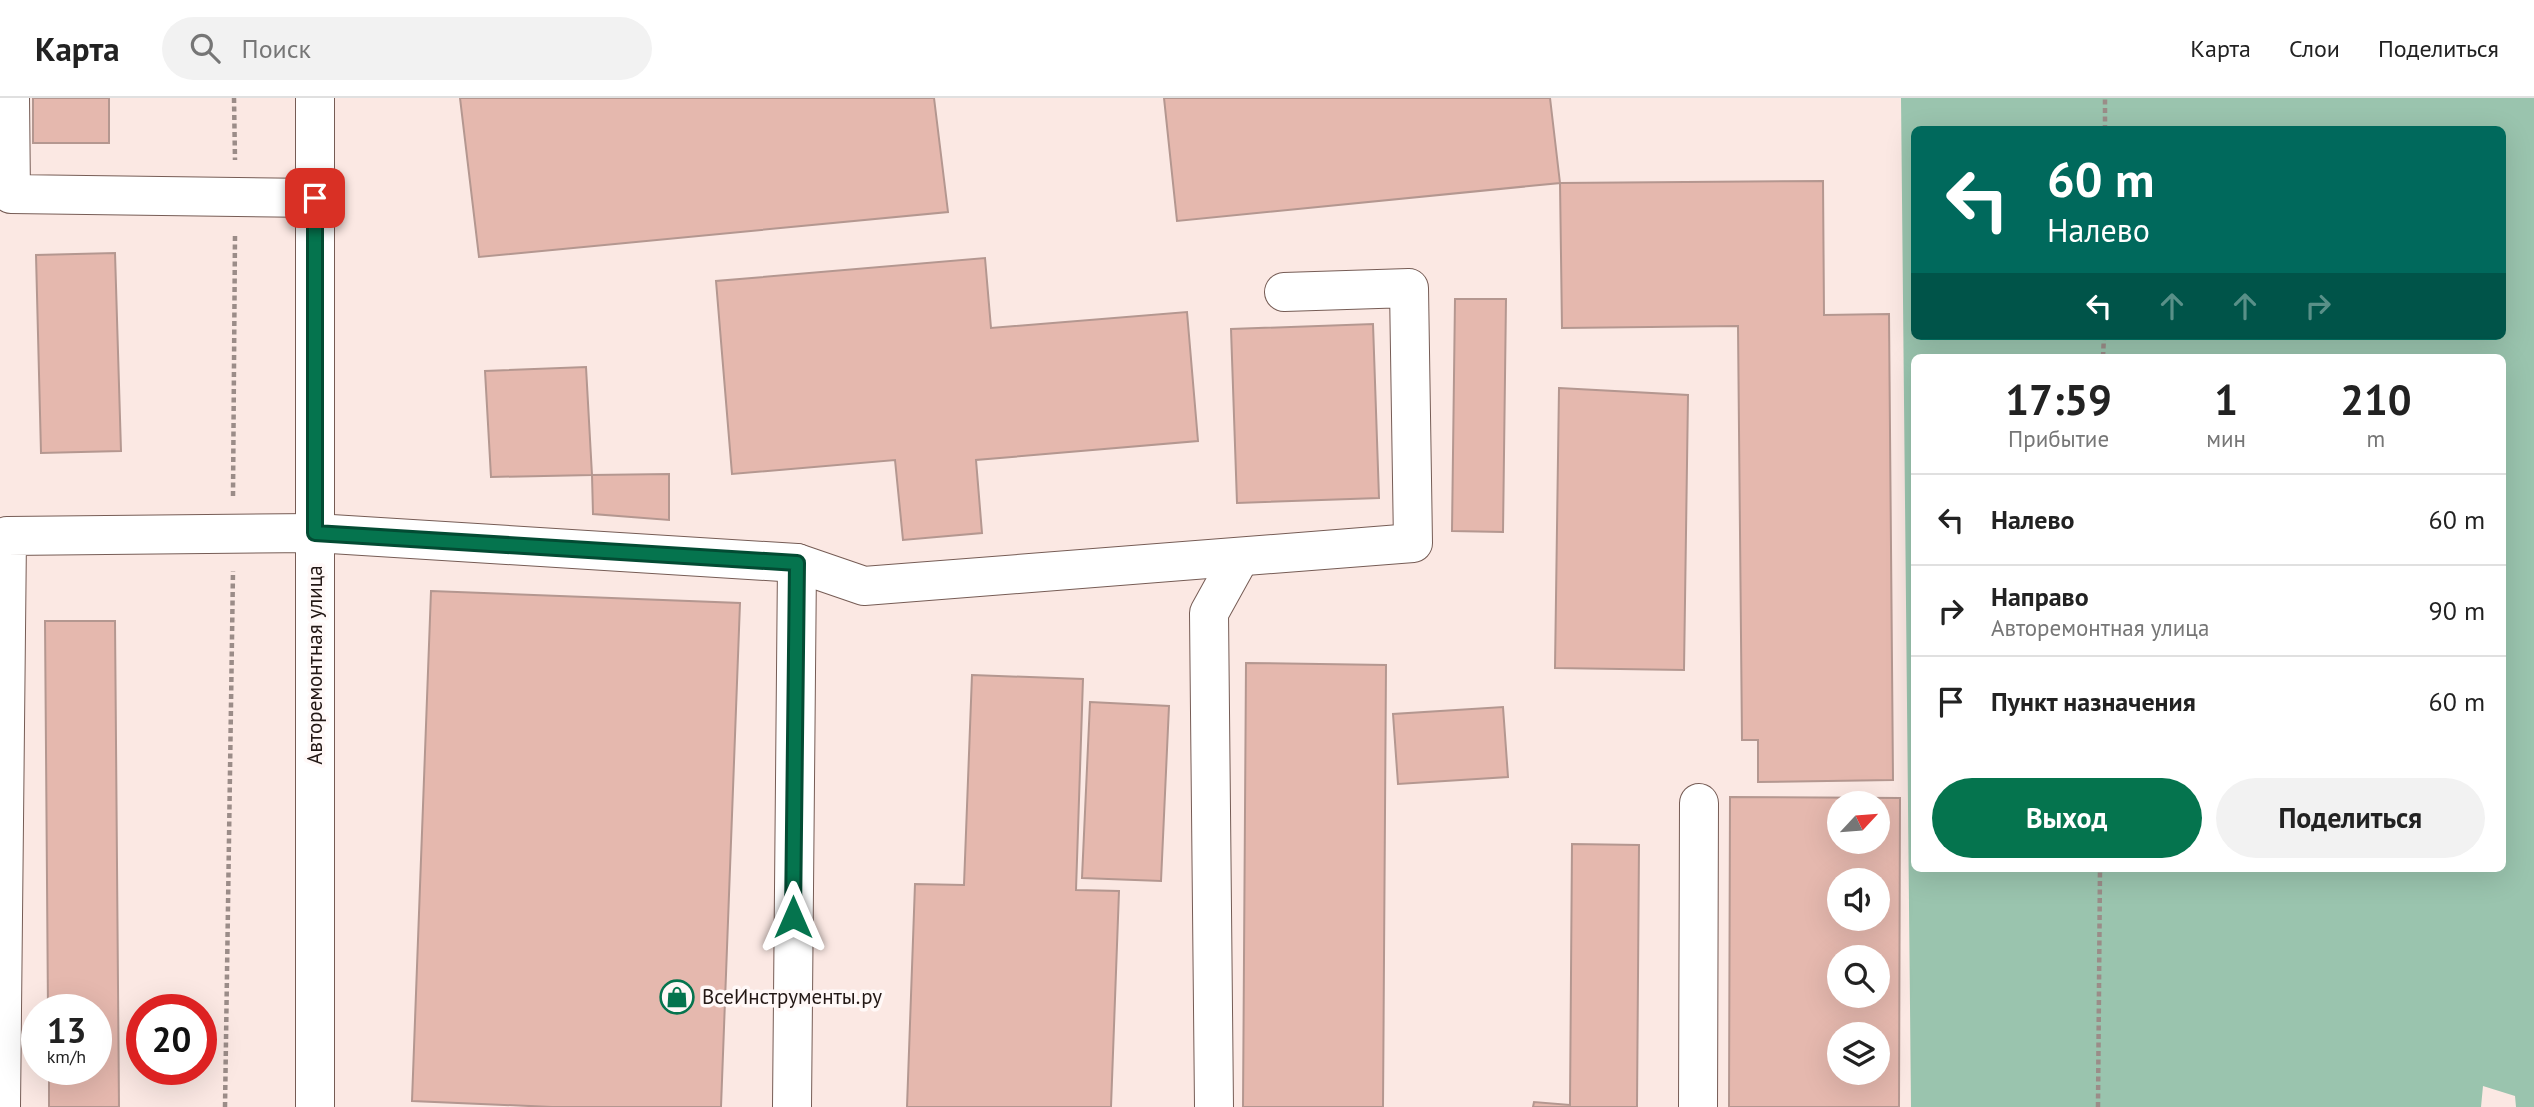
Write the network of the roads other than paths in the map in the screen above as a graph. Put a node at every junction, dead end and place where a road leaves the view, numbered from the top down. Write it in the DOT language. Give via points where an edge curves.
graph roads {
  1 [pos="10,98"];
  2 [pos="315,98"];
  3 [pos="6,195"];
  4 [pos="315,198"];
  5 [pos="1284,292"];
  6 [pos="315,533"];
  7 [pos="4,536"];
  8 [pos="1240,557"];
  9 [pos="797,563"];
  10 [pos="2,743"];
  11 [pos="1699,803"];
  12 [pos="1,1107"];
  13 [pos="315,1107"];
  14 [pos="792,1107"];
  15 [pos="1214,1107"];
  16 [pos="1698,1107"];
  1 -- 3 [label="street"];
  2 -- 4 [label="street, Авторемонтная улица"];
  3 -- 4 [label="street"];
  4 -- 6 [label="street, Авторемонтная улица"];
  5 -- 8 [label="street" via="1409,288 1413,543"];
  6 -- 7 [label="street"];
  6 -- 9 [label="street"];
  6 -- 13 [label="street, Авторемонтная улица"];
  7 -- 10 [label="street"];
  8 -- 9 [label="street" via="864,586"];
  8 -- 15 [label="street" via="1209,613"];
  9 -- 14 [label="street"];
  10 -- 12 [label="street"];
  11 -- 16 [label="street"];
}
